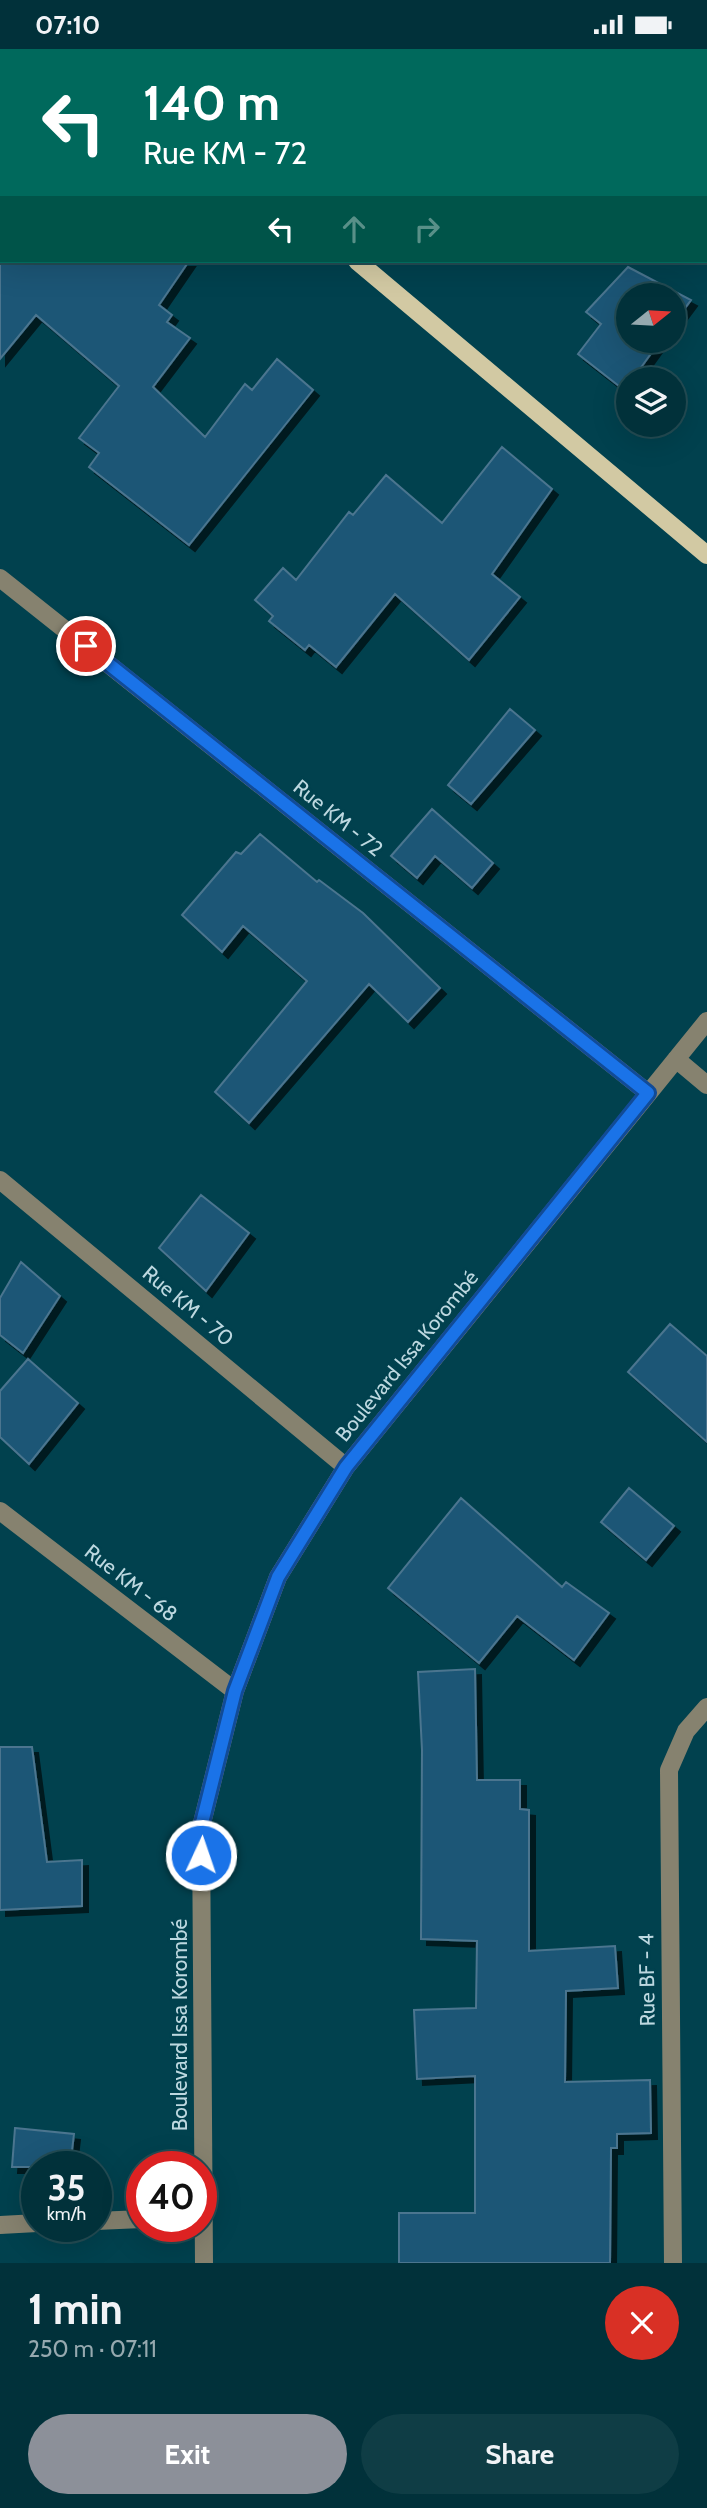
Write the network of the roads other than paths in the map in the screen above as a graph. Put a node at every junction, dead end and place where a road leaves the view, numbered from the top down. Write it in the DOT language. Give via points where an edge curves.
graph roads {
  1 [pos="359,263"];
  2 [pos="707,555"];
  3 [pos="0,577"];
  4 [pos="707,1021"];
  5 [pos="676,1059"];
  6 [pos="707,1085"];
  7 [pos="648,1093"];
  8 [pos="0,1180"];
  9 [pos="346,1467"];
  10 [pos="0,1511"];
  11 [pos="235,1691"];
  12 [pos="707,1707"];
  13 [pos="202,2151"];
  14 [pos="21,2224"];
  15 [pos="0,2225"];
  16 [pos="203,2242"];
  17 [pos="204,2263"];
  18 [pos="673,2263"];
  1 -- 2 [label="main road"];
  3 -- 7 [label="street, Rue KM - 72"];
  4 -- 5 [label="street, Boulevard Issa Korombé"];
  5 -- 6 [label="street"];
  5 -- 7 [label="street, Boulevard Issa Korombé"];
  7 -- 9 [label="street, Boulevard Issa Korombé"];
  8 -- 9 [label="street, Rue KM - 70"];
  9 -- 11 [label="street, Boulevard Issa Korombé" via="278,1577"];
  10 -- 11 [label="street, Rue KM - 68"];
  11 -- 13 [label="street, Boulevard Issa Korombé" via="201,1827"];
  12 -- 18 [label="street, Rue BF - 4" via="686,1731 669,1770"];
  14 -- 15 [label="street"];
  16 -- 17 [label="street, Boulevard Issa Korombé"];
}
